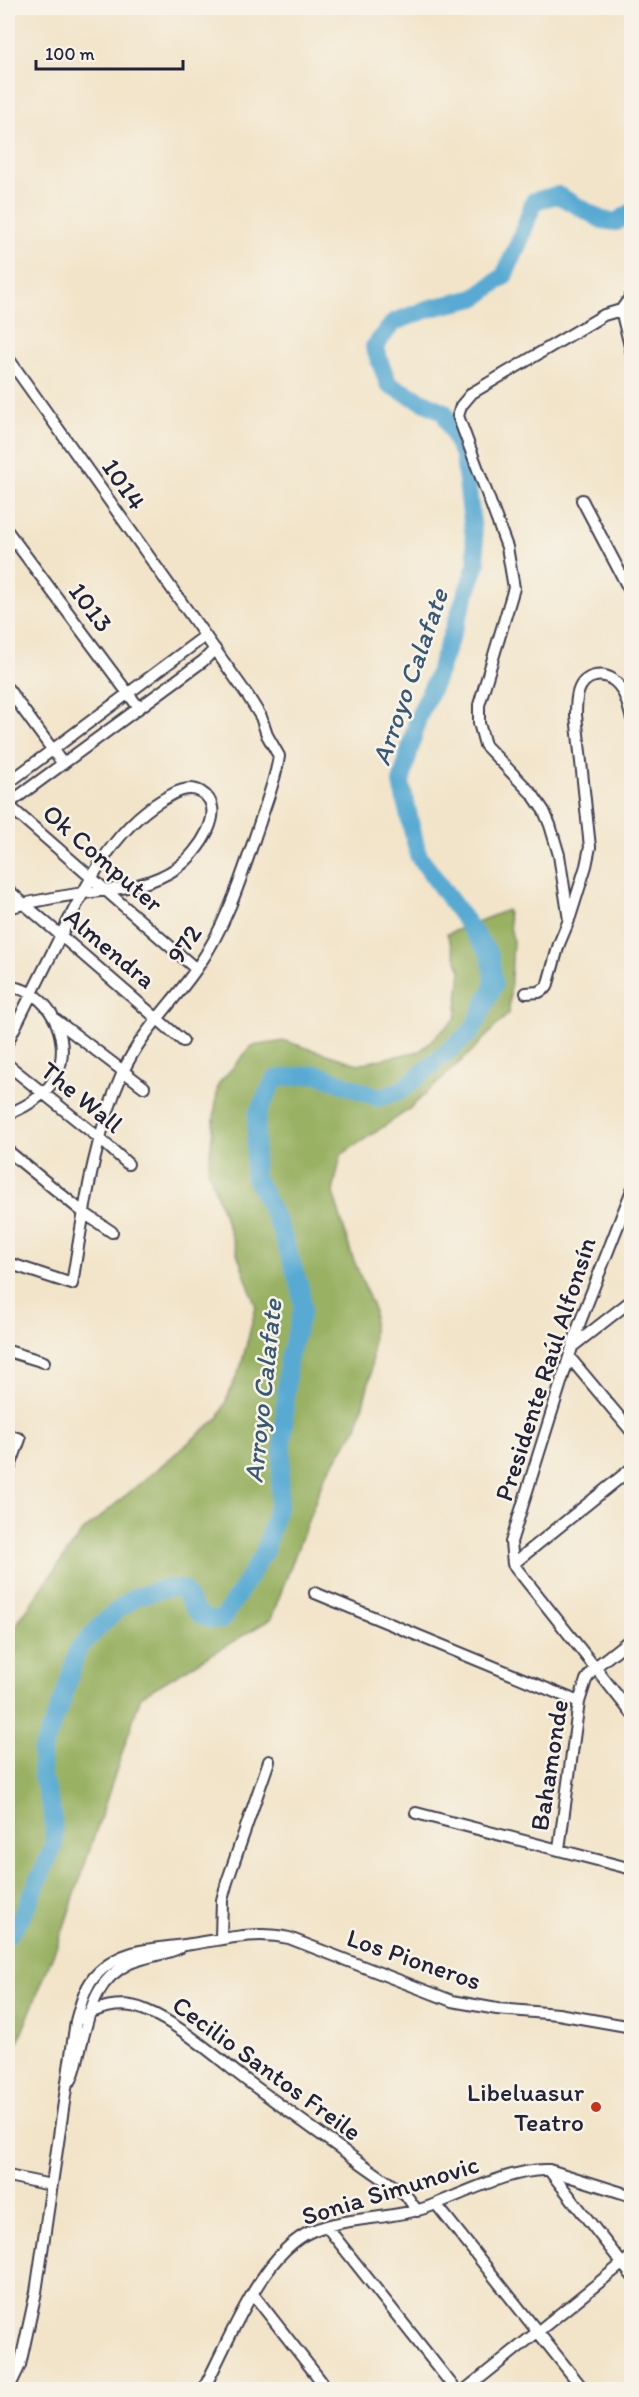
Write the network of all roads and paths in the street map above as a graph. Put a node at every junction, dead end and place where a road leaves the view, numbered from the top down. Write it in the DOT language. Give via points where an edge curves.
graph roads {
  1 [pos="632,295"];
  2 [pos="621,310"];
  3 [pos="629,337"];
  4 [pos="632,354"];
  5 [pos="8,358"];
  6 [pos="582,500"];
  7 [pos="8,532"];
  8 [pos="632,595"];
  9 [pos="205,636"];
  10 [pos="215,649"];
  11 [pos="8,689"];
  12 [pos="128,693"];
  13 [pos="139,708"];
  14 [pos="632,719"];
  15 [pos="52,749"];
  16 [pos="63,764"];
  17 [pos="8,783"];
  18 [pos="8,804"];
  19 [pos="91,877"];
  20 [pos="8,890"];
  21 [pos="106,890"];
  22 [pos="83,893"];
  23 [pos="23,904"];
  24 [pos="8,908"];
  25 [pos="569,920"];
  26 [pos="61,937"];
  27 [pos="196,969"];
  28 [pos="8,979"];
  29 [pos="12,987"];
  30 [pos="32,992"];
  31 [pos="526,993"];
  32 [pos="54,1018"];
  33 [pos="157,1018"];
  34 [pos="8,1041"];
  35 [pos="183,1041"];
  36 [pos="8,1065"];
  37 [pos="123,1072"];
  38 [pos="144,1087"];
  39 [pos="43,1094"];
  40 [pos="8,1114"];
  41 [pos="98,1137"];
  42 [pos="8,1151"];
  43 [pos="128,1164"];
  44 [pos="632,1190"];
  45 [pos="84,1213"];
  46 [pos="112,1232"];
  47 [pos="8,1263"];
  48 [pos="632,1300"];
  49 [pos="8,1351"];
  50 [pos="571,1352"];
  51 [pos="44,1362"];
  52 [pos="632,1432"];
  53 [pos="8,1436"];
  54 [pos="632,1468"];
  55 [pos="8,1472"];
  56 [pos="513,1564"];
  57 [pos="315,1593"];
  58 [pos="632,1638"];
  59 [pos="594,1668"];
  60 [pos="579,1702"];
  61 [pos="632,1714"];
  62 [pos="269,1761"];
  63 [pos="416,1813"];
  64 [pos="559,1849"];
  65 [pos="632,1869"];
  66 [pos="221,1938"];
  67 [pos="185,1945"];
  68 [pos="88,2012"];
  69 [pos="76,2020"];
  70 [pos="632,2027"];
  71 [pos="67,2087"];
  72 [pos="549,2170"];
  73 [pos="8,2176"];
  74 [pos="51,2185"];
  75 [pos="632,2196"];
  76 [pos="436,2204"];
  77 [pos="417,2211"];
  78 [pos="327,2227"];
  79 [pos="632,2256"];
  80 [pos="621,2264"];
  81 [pos="632,2276"];
  82 [pos="253,2294"];
  83 [pos="538,2331"];
  84 [pos="204,2389"];
  85 [pos="8,2390"];
  86 [pos="328,2390"];
  87 [pos="456,2390"];
  88 [pos="465,2390"];
  89 [pos="584,2390"];
  1 -- 2 [label="street"];
  2 -- 3 [label="street"];
  2 -- 25 [label="street" via="604,315 472,393 458,416 507,547 514,588 479,705 479,723 485,745 533,795 550,825"];
  3 -- 4 [label="street"];
  5 -- 9 [label="street, 1014"];
  6 -- 8 [label="street"];
  7 -- 12 [label="street, 1013"];
  9 -- 10 [label="street, 972"];
  9 -- 12 [label="street"];
  10 -- 13 [label="street"];
  10 -- 27 [label="street, 972" via="261,717 279,756 228,913"];
  11 -- 15 [label="street"];
  12 -- 13 [label="street, 1013"];
  12 -- 15 [label="street"];
  13 -- 16 [label="street"];
  14 -- 25 [label="street" via="615,680 601,675 588,678 580,686 576,715 590,847"];
  15 -- 16 [label="street"];
  15 -- 17 [label="street"];
  16 -- 18 [label="street"];
  18 -- 19 [label="street, Ok Computer"];
  19 -- 21 [label="street, Ok Computer"];
  19 -- 21 [label="street" via="118,839 161,800 186,789 204,794 213,811 211,822 189,858 151,881"];
  19 -- 22 [label="street"];
  20 -- 23 [label="street, Almendra"];
  21 -- 22 [label="street"];
  21 -- 27 [label="street, Ok Computer"];
  22 -- 23 [label="street"];
  22 -- 26 [label="street"];
  23 -- 24 [label="street"];
  23 -- 26 [label="street, Almendra"];
  25 -- 31 [label="street" via="547,987"];
  26 -- 30 [label="street"];
  26 -- 33 [label="street, Almendra"];
  27 -- 33 [label="street, 972"];
  28 -- 29 [label="street"];
  29 -- 30 [label="street"];
  30 -- 32 [label="street"];
  30 -- 34 [label="street"];
  32 -- 37 [label="street"];
  32 -- 39 [label="street" via="60,1038 60,1062"];
  33 -- 35 [label="street, Almendra"];
  33 -- 37 [label="street, 972"];
  36 -- 39 [label="street, The Wall"];
  37 -- 38 [label="street"];
  37 -- 41 [label="street, 972"];
  39 -- 40 [label="street"];
  39 -- 41 [label="street, The Wall"];
  41 -- 43 [label="street, The Wall"];
  41 -- 45 [label="street, 972"];
  42 -- 45 [label="street"];
  44 -- 50 [label="street, Presidente Raúl Alfonsín"];
  45 -- 46 [label="street"];
  45 -- 47 [label="street, 972" via="72,1284"];
  48 -- 50 [label="street"];
  49 -- 51 [label="street"];
  50 -- 52 [label="street"];
  50 -- 56 [label="street, Presidente Raúl Alfonsín" via="511,1542"];
  53 -- 55 [label="street" via="20,1439"];
  54 -- 56 [label="street"];
  56 -- 59 [label="street"];
  57 -- 60 [label="street"];
  58 -- 59 [label="street, Bahamonde"];
  59 -- 60 [label="street, Bahamonde"];
  59 -- 61 [label="street"];
  60 -- 64 [label="street, Bahamonde"];
  62 -- 66 [label="street" via="224,1891"];
  63 -- 64 [label="street"];
  64 -- 65 [label="street"];
  66 -- 67 [label="street, Los Pioneros"];
  66 -- 70 [label="street, Los Pioneros" via="261,1934 289,1938 452,2001"];
  67 -- 68 [label="street, Los Pioneros" via="121,1968 104,1984"];
  67 -- 69 [label="street, Los Pioneros" via="136,1951 114,1960 89,1984"];
  68 -- 69 [label="street, Cecilio Santos Freile"];
  68 -- 71 [label="street, Los Pioneros" via="74,2075"];
  68 -- 77 [label="street, Cecilio Santos Freile" via="118,2005 144,2009 168,2022 406,2195"];
  69 -- 71 [label="street, Los Pioneros"];
  71 -- 74 [label="street, Los Pioneros"];
  72 -- 75 [label="street, Sonia Simunovic"];
  72 -- 76 [label="street, Sonia Simunovic" via="514,2174"];
  72 -- 80 [label="street"];
  73 -- 74 [label="street"];
  74 -- 85 [label="street, Los Pioneros" via="36,2292 20,2365"];
  76 -- 77 [label="street, Sonia Simunovic"];
  76 -- 83 [label="street"];
  77 -- 78 [label="street, Sonia Simunovic"];
  78 -- 82 [label="street, Sonia Simunovic" via="301,2238 280,2255"];
  78 -- 87 [label="street"];
  79 -- 80 [label="street"];
  80 -- 81 [label="street"];
  80 -- 83 [label="street"];
  82 -- 84 [label="street, Sonia Simunovic"];
  82 -- 86 [label="street"];
  83 -- 88 [label="street"];
  83 -- 89 [label="street"];
}
